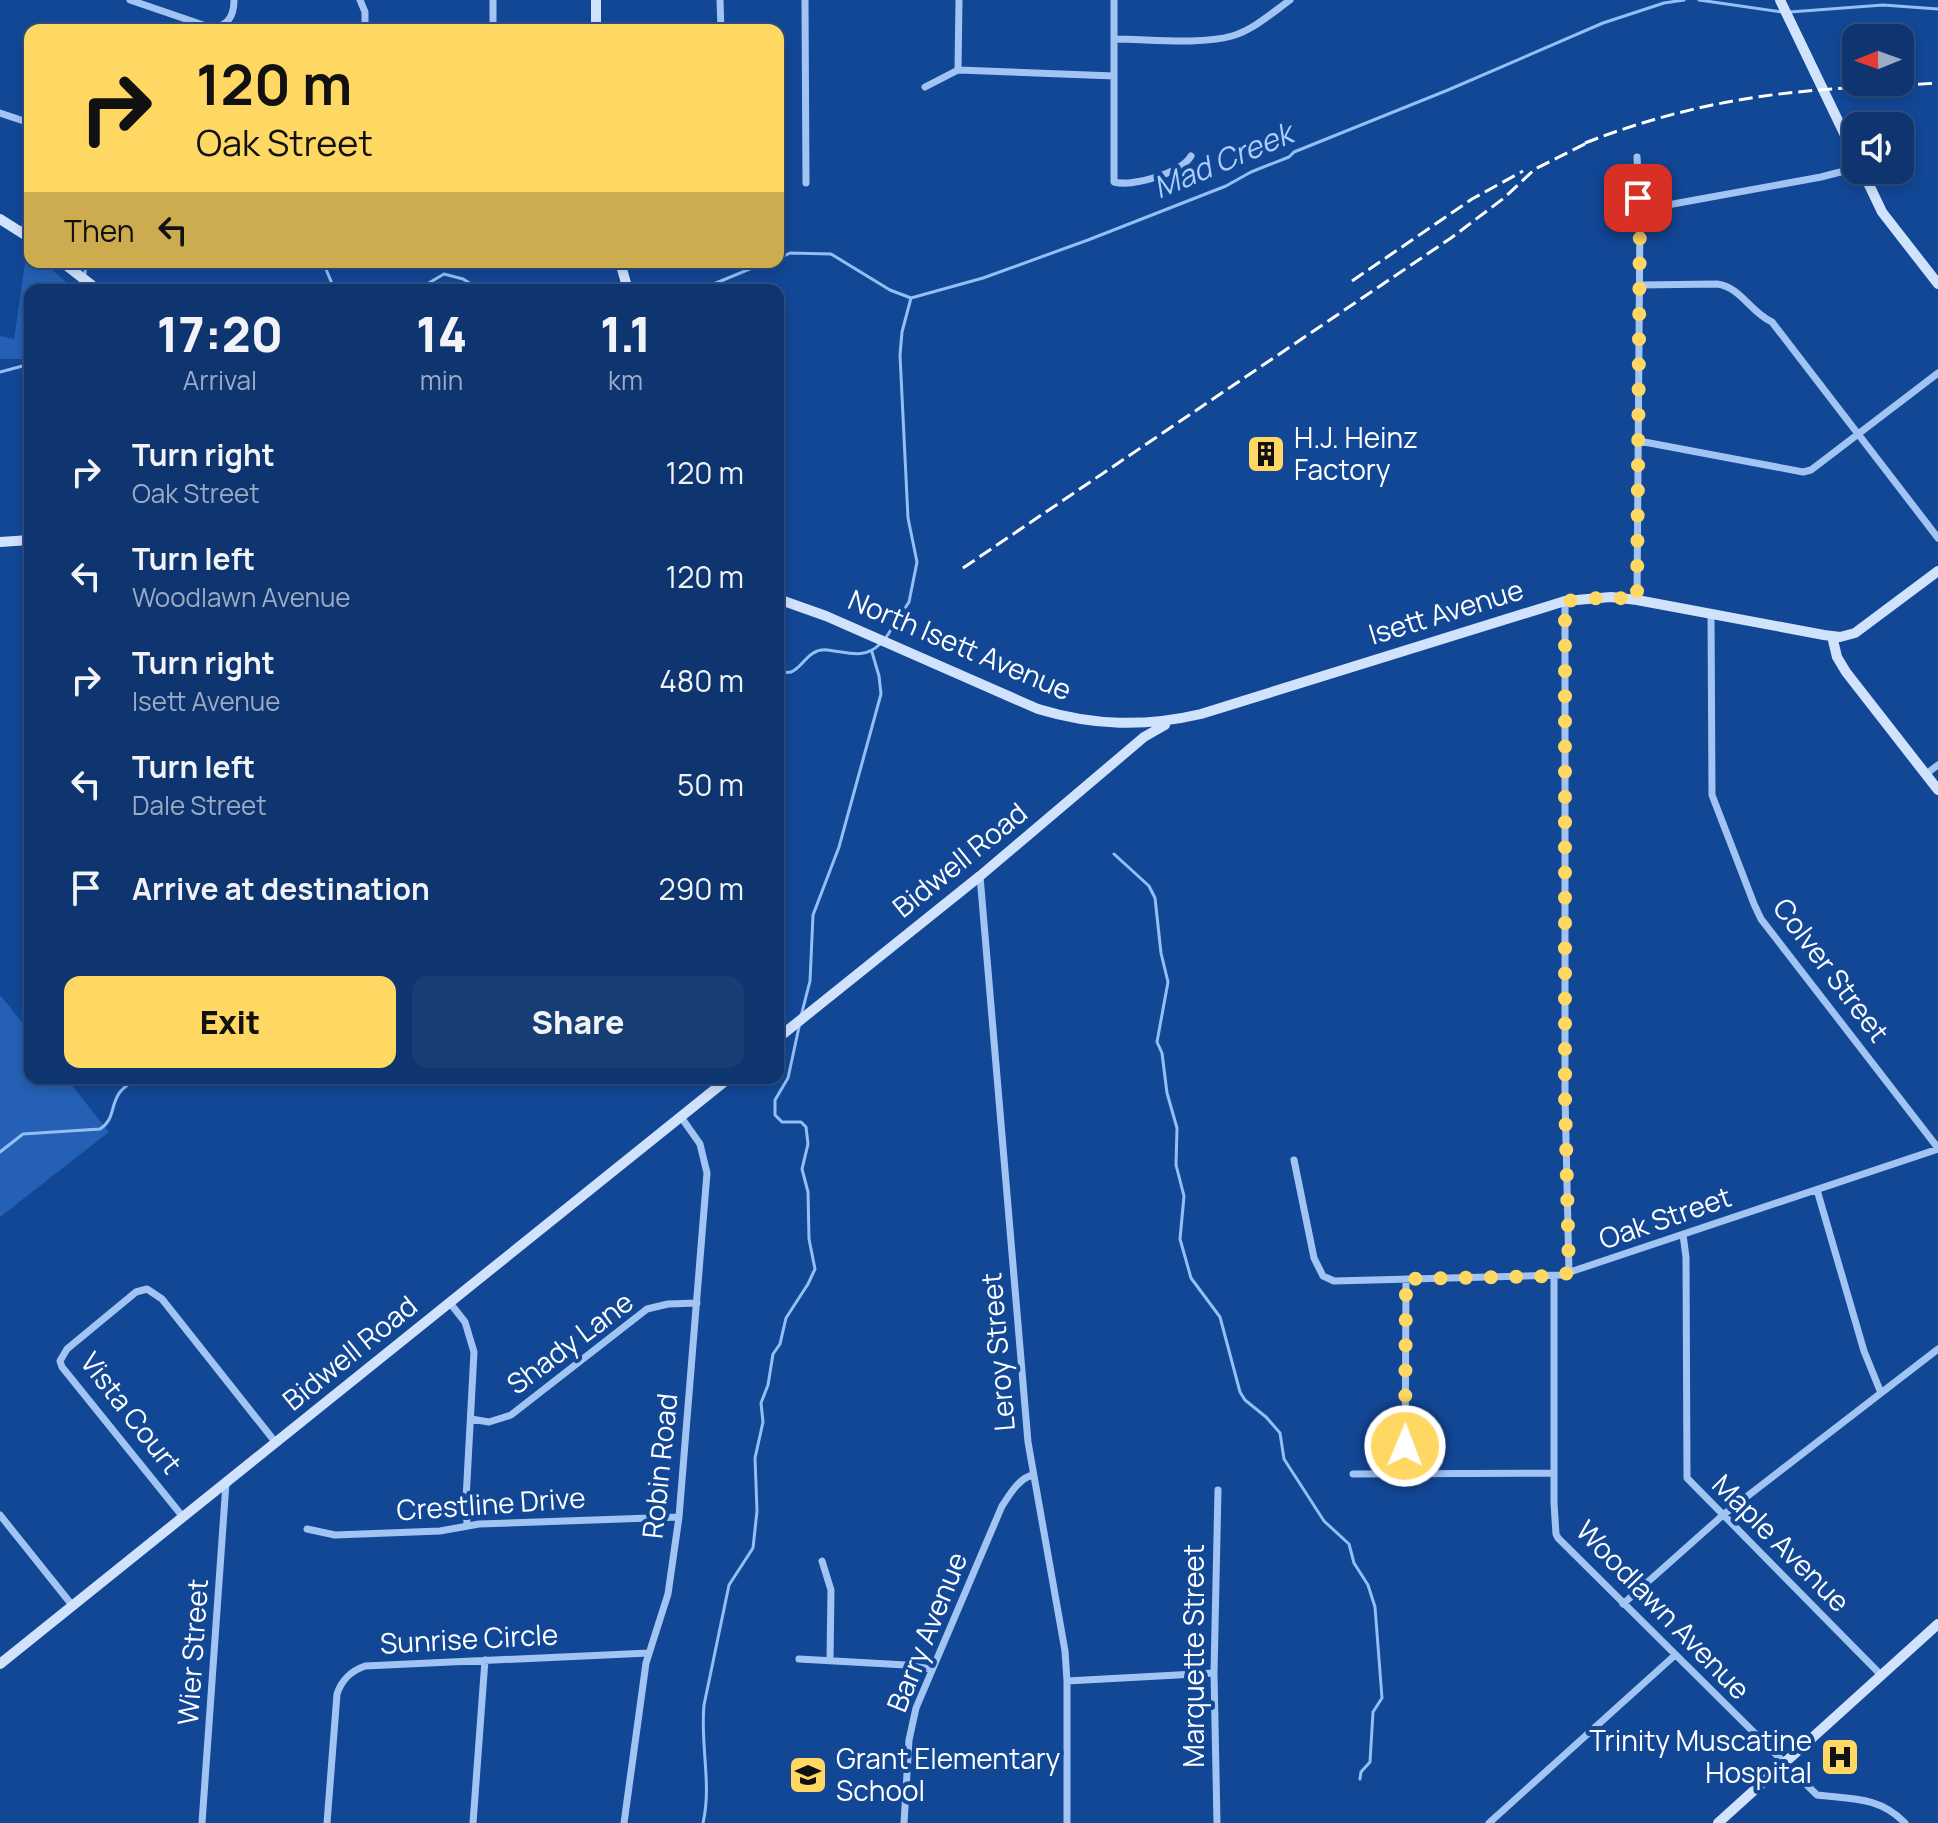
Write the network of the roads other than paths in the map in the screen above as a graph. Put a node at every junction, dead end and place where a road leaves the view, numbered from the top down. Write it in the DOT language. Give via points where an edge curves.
graph roads {
  1 [pos="130,0"];
  2 [pos="234,0"];
  3 [pos="360,0"];
  4 [pos="493,0"];
  5 [pos="596,0"];
  6 [pos="720,0"];
  7 [pos="805,0"];
  8 [pos="959,0"];
  9 [pos="1114,0"];
  10 [pos="1290,0"];
  11 [pos="1780,0"];
  12 [pos="200,24"];
  13 [pos="225,24"];
  14 [pos="365,24"];
  15 [pos="493,24"];
  16 [pos="596,24"];
  17 [pos="721,24"];
  18 [pos="1114,39"];
  19 [pos="958,70"];
  20 [pos="1114,76"];
  21 [pos="925,87"];
  22 [pos="0,113"];
  23 [pos="24,121"];
  24 [pos="1842,129"];
  25 [pos="1191,156"];
  26 [pos="1637,157"];
  27 [pos="1842,172"];
  28 [pos="806,183"];
  29 [pos="1869,184"];
  30 [pos="1640,210"];
  31 [pos="0,219"];
  32 [pos="24,233"];
  33 [pos="70,268"];
  34 [pos="90,284"];
  35 [pos="1938,284"];
  36 [pos="1639,285"];
  37 [pos="1938,373"];
  38 [pos="1859,435"];
  39 [pos="1639,441"];
  40 [pos="1938,538"];
  41 [pos="24,540"];
  42 [pos="0,542"];
  43 [pos="1938,571"];
  44 [pos="1637,600"];
  45 [pos="784,601"];
  46 [pos="1565,601"];
  47 [pos="1711,613"];
  48 [pos="1832,636"];
  49 [pos="1174,720"];
  50 [pos="1938,765"];
  51 [pos="1926,774"];
  52 [pos="1938,790"];
  53 [pos="980,876"];
  54 [pos="784,1033"];
  55 [pos="722,1084"];
  56 [pos="681,1117"];
  57 [pos="1938,1149"];
  58 [pos="1294,1160"];
  59 [pos="1817,1190"];
  60 [pos="1683,1235"];
  61 [pos="1569,1273"];
  62 [pos="1554,1276"];
  63 [pos="1406,1279"];
  64 [pos="450,1303"];
  65 [pos="697,1303"];
  66 [pos="1938,1349"];
  67 [pos="1881,1393"];
  68 [pos="471,1419"];
  69 [pos="276,1443"];
  70 [pos="1405,1472"];
  71 [pos="1554,1473"];
  72 [pos="1353,1474"];
  73 [pos="1033,1475"];
  74 [pos="226,1483"];
  75 [pos="1218,1490"];
  76 [pos="0,1515"];
  77 [pos="1723,1515"];
  78 [pos="183,1517"];
  79 [pos="679,1517"];
  80 [pos="467,1524"];
  81 [pos="307,1529"];
  82 [pos="822,1561"];
  83 [pos="1623,1604"];
  84 [pos="72,1605"];
  85 [pos="1938,1624"];
  86 [pos="649,1653"];
  87 [pos="1674,1656"];
  88 [pos="799,1659"];
  89 [pos="485,1660"];
  90 [pos="830,1660"];
  91 [pos="0,1664"];
  92 [pos="931,1669"];
  93 [pos="1214,1673"];
  94 [pos="1881,1675"];
  95 [pos="1067,1681"];
  96 [pos="1784,1763"];
  97 [pos="202,1823"];
  98 [pos="327,1823"];
  99 [pos="473,1823"];
  100 [pos="624,1823"];
  101 [pos="904,1823"];
  102 [pos="1067,1823"];
  103 [pos="1217,1823"];
  104 [pos="1489,1823"];
  105 [pos="1718,1823"];
  106 [pos="1905,1823"];
  1 -- 12 [label="street"];
  2 -- 13 [label="street"];
  3 -- 14 [label="street"];
  4 -- 15 [label="street"];
  5 -- 16 [label="main road"];
  6 -- 17 [label="street"];
  7 -- 28 [label="street"];
  8 -- 19 [label="street"];
  9 -- 18 [label="street"];
  10 -- 18 [label="street" via="1232,36"];
  11 -- 24 [label="main road"];
  18 -- 20 [label="street"];
  19 -- 20 [label="street"];
  19 -- 21 [label="street"];
  20 -- 25 [label="street" via="1114,182 1141,182 1183,165"];
  22 -- 23 [label="street"];
  26 -- 30 [label="street"];
  27 -- 30 [label="street"];
  29 -- 35 [label="main road" via="1882,212"];
  30 -- 36 [label="street"];
  31 -- 32 [label="main road"];
  33 -- 34 [label="main road"];
  36 -- 38 [label="street" via="1717,284 1739,293 1772,322"];
  36 -- 39 [label="street"];
  37 -- 38 [label="street"];
  38 -- 39 [label="street" via="1817,468 1803,472"];
  38 -- 40 [label="street"];
  39 -- 44 [label="street"];
  41 -- 42 [label="main road"];
  43 -- 48 [label="main road" via="1855,633"];
  44 -- 46 [label="main road, Isett Avenue"];
  44 -- 47 [label="main road, Isett Avenue"];
  45 -- 49 [label="main road, North Isett Avenue" via="1038,709 1128,725"];
  46 -- 49 [label="main road, Isett Avenue"];
  46 -- 61 [label="street"];
  47 -- 48 [label="main road, Isett Avenue"];
  47 -- 57 [label="street, Colver Street" via="1712,795 1754,904"];
  48 -- 51 [label="main road" via="1846,672"];
  49 -- 53 [label="main road, Bidwell Road" via="1144,737"];
  50 -- 51 [label="street"];
  51 -- 52 [label="main road"];
  53 -- 54 [label="main road, Bidwell Road"];
  53 -- 73 [label="street, Leroy Street"];
  55 -- 56 [label="main road, Bidwell Road"];
  56 -- 64 [label="main road, Bidwell Road"];
  56 -- 65 [label="street, Robin Road" via="700,1144 707,1173"];
  57 -- 59 [label="street, Oak Street"];
  58 -- 63 [label="street, Oak Street" via="1314,1258 1323,1276 1334,1281"];
  59 -- 60 [label="street, Oak Street"];
  59 -- 67 [label="street"];
  60 -- 61 [label="street, Oak Street"];
  60 -- 77 [label="street, Maple Avenue" via="1686,1471"];
  61 -- 62 [label="street, Oak Street"];
  62 -- 63 [label="street, Oak Street"];
  62 -- 71 [label="street, Woodlawn Avenue"];
  63 -- 70 [label="street"];
  64 -- 68 [label="street" via="465,1322 474,1352"];
  64 -- 69 [label="main road, Bidwell Road"];
  65 -- 68 [label="street, Shady Lane" via="647,1309 511,1415 489,1422"];
  65 -- 79 [label="street, Robin Road"];
  66 -- 67 [label="street"];
  67 -- 77 [label="street"];
  68 -- 80 [label="street"];
  69 -- 74 [label="main road, Bidwell Road"];
  69 -- 78 [label="street, Vista Court" via="162,1299 147,1289 136,1292 67,1349 60,1361"];
  70 -- 71 [label="street"];
  70 -- 72 [label="street"];
  71 -- 83 [label="street, Woodlawn Avenue" via="1556,1534"];
  73 -- 92 [label="street, Barry Avenue" via="1020,1482 1002,1506"];
  73 -- 95 [label="street, Leroy Street"];
  74 -- 78 [label="main road, Bidwell Road"];
  74 -- 97 [label="street, Wier Street"];
  75 -- 93 [label="street, Marquette Street"];
  76 -- 84 [label="street"];
  77 -- 83 [label="street"];
  77 -- 94 [label="street, Maple Avenue"];
  78 -- 84 [label="main road, Bidwell Road"];
  79 -- 80 [label="street, Crestline Drive"];
  79 -- 86 [label="street, Robin Road" via="668,1594"];
  80 -- 81 [label="street, Crestline Drive" via="440,1531 335,1535"];
  82 -- 90 [label="street" via="831,1590"];
  83 -- 87 [label="street, Woodlawn Avenue"];
  84 -- 91 [label="main road, Bidwell Road"];
  85 -- 94 [label="main road"];
  86 -- 89 [label="street, Sunrise Circle"];
  86 -- 100 [label="street, Robin Road"];
  87 -- 96 [label="street, Woodlawn Avenue"];
  87 -- 104 [label="street"];
  88 -- 90 [label="street"];
  89 -- 98 [label="street, Sunrise Circle" via="365,1666 348,1675 337,1694"];
  89 -- 99 [label="street"];
  90 -- 92 [label="street"];
  92 -- 101 [label="street, Barry Avenue" via="909,1740"];
  93 -- 95 [label="street"];
  93 -- 103 [label="street, Marquette Street"];
  94 -- 96 [label="main road"];
  95 -- 102 [label="street, Leroy Street"];
  96 -- 105 [label="main road"];
  96 -- 106 [label="street, Woodlawn Avenue" via="1817,1795 1869,1800"];
}
